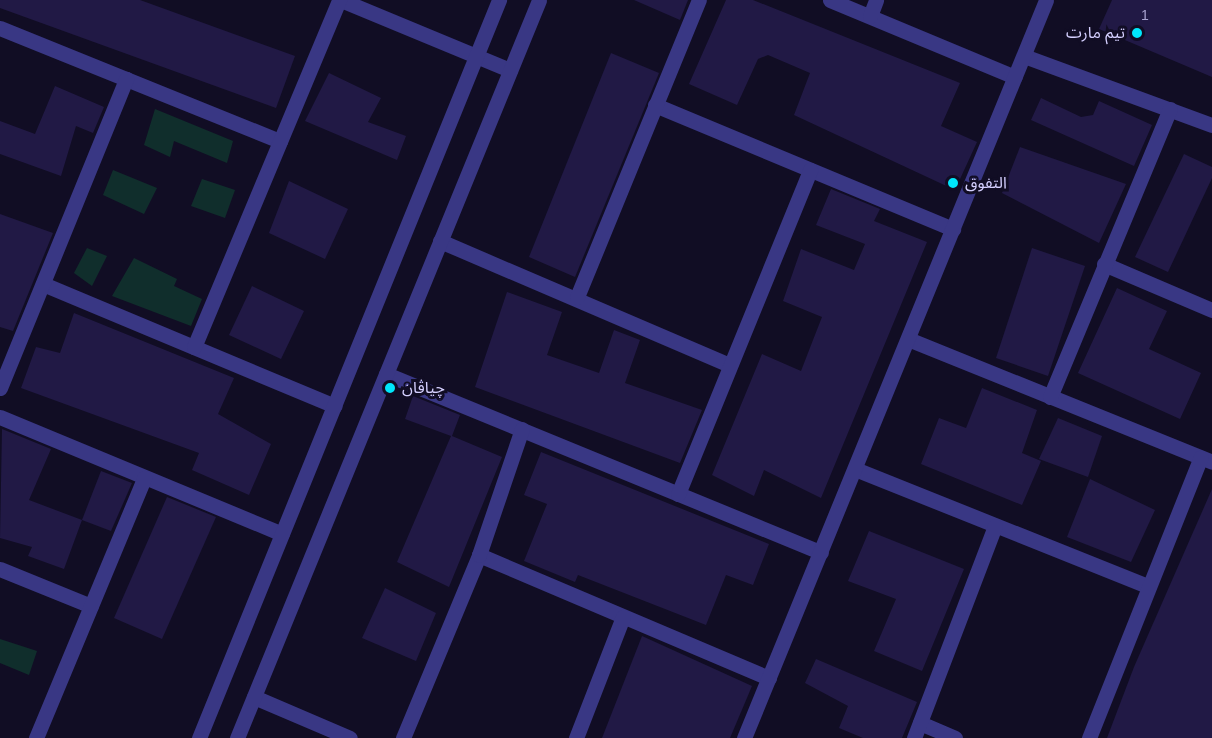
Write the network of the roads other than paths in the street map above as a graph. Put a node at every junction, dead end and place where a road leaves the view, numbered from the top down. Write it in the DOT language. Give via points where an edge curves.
graph roads {
  1 [pos="340,0"];
  2 [pos="499,0"];
  3 [pos="539,0"];
  4 [pos="699,0"];
  5 [pos="830,0"];
  6 [pos="876,0"];
  7 [pos="1046,0"];
  8 [pos="870,16"];
  9 [pos="0,27"];
  10 [pos="477,56"];
  11 [pos="1024,56"];
  12 [pos="510,70"];
  13 [pos="1015,76"];
  14 [pos="126,79"];
  15 [pos="655,105"];
  16 [pos="1170,109"];
  17 [pos="1212,125"];
  18 [pos="280,141"];
  19 [pos="810,170"];
  20 [pos="953,229"];
  21 [pos="440,241"];
  22 [pos="1104,264"];
  23 [pos="43,284"];
  24 [pos="577,297"];
  25 [pos="1212,310"];
  26 [pos="908,339"];
  27 [pos="194,347"];
  28 [pos="729,365"];
  29 [pos="386,374"];
  30 [pos="0,388"];
  31 [pos="1050,397"];
  32 [pos="334,406"];
  33 [pos="0,417"];
  34 [pos="522,429"];
  35 [pos="1206,460"];
  36 [pos="855,469"];
  37 [pos="144,477"];
  38 [pos="678,494"];
  39 [pos="995,526"];
  40 [pos="282,534"];
  41 [pos="821,552"];
  42 [pos="479,555"];
  43 [pos="0,569"];
  44 [pos="1148,586"];
  45 [pos="91,606"];
  46 [pos="623,617"];
  47 [pos="769,678"];
  48 [pos="254,696"];
  49 [pos="920,723"];
  50 [pos="36,738"];
  51 [pos="199,738"];
  52 [pos="237,738"];
  53 [pos="350,738"];
  54 [pos="403,738"];
  55 [pos="576,738"];
  56 [pos="744,738"];
  57 [pos="914,738"];
  58 [pos="955,738"];
  59 [pos="1089,738"];
  1 -- 10 [label="street"];
  1 -- 18 [label="street"];
  2 -- 10 [label="street"];
  3 -- 12 [label="street"];
  4 -- 15 [label="street"];
  5 -- 8 [label="street"];
  6 -- 8 [label="street"];
  7 -- 11 [label="street"];
  8 -- 13 [label="street"];
  9 -- 14 [label="street"];
  10 -- 12 [label="street"];
  10 -- 32 [label="street"];
  11 -- 13 [label="street"];
  11 -- 16 [label="street"];
  12 -- 21 [label="street"];
  13 -- 20 [label="street"];
  14 -- 18 [label="street"];
  14 -- 23 [label="street"];
  15 -- 19 [label="street"];
  15 -- 24 [label="street"];
  16 -- 17 [label="street"];
  16 -- 22 [label="street"];
  18 -- 27 [label="street"];
  19 -- 20 [label="street"];
  19 -- 28 [label="street"];
  20 -- 26 [label="street"];
  21 -- 24 [label="street"];
  21 -- 29 [label="street"];
  22 -- 25 [label="street"];
  22 -- 31 [label="street"];
  23 -- 27 [label="street"];
  23 -- 30 [label="street"];
  24 -- 28 [label="street"];
  26 -- 31 [label="street"];
  26 -- 36 [label="street"];
  27 -- 32 [label="street"];
  28 -- 38 [label="street"];
  29 -- 34 [label="street"];
  29 -- 48 [label="street"];
  31 -- 35 [label="street"];
  32 -- 40 [label="street"];
  33 -- 37 [label="street"];
  34 -- 38 [label="street"];
  34 -- 42 [label="street"];
  35 -- 44 [label="street"];
  36 -- 39 [label="street"];
  36 -- 41 [label="street"];
  37 -- 40 [label="street"];
  37 -- 45 [label="street"];
  38 -- 41 [label="street"];
  39 -- 44 [label="street"];
  39 -- 49 [label="street"];
  40 -- 51 [label="street"];
  41 -- 47 [label="street"];
  42 -- 46 [label="street"];
  42 -- 54 [label="street"];
  43 -- 45 [label="street"];
  44 -- 59 [label="street"];
  45 -- 50 [label="street"];
  46 -- 47 [label="street"];
  46 -- 55 [label="street"];
  47 -- 56 [label="street"];
  48 -- 52 [label="street"];
  48 -- 53 [label="street"];
  49 -- 57 [label="street"];
  49 -- 58 [label="street"];
}
